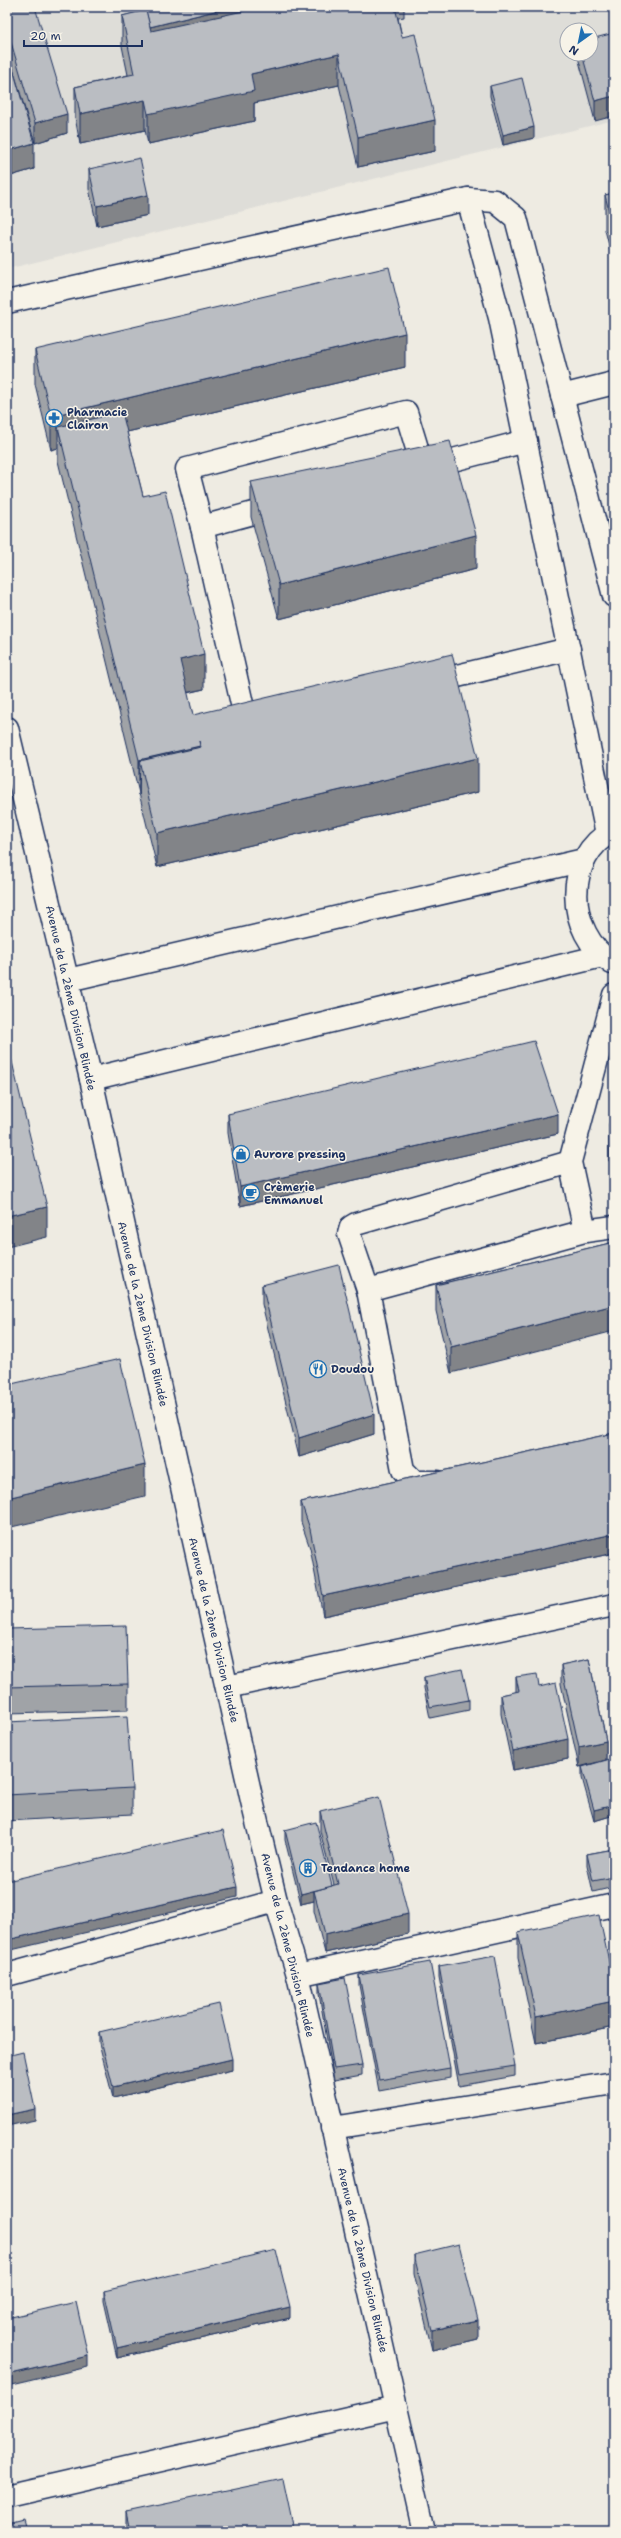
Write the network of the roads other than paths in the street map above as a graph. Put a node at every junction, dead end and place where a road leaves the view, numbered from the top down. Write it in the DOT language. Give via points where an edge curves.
graph roads {
  1 [pos="468,199"];
  2 [pos="7,302"];
  3 [pos="614,383"];
  4 [pos="562,396"];
  5 [pos="526,440"];
  6 [pos="423,468"];
  7 [pos="400,474"];
  8 [pos="301,500"];
  9 [pos="202,527"];
  10 [pos="614,596"];
  11 [pos="569,649"];
  12 [pos="408,687"];
  13 [pos="277,718"];
  14 [pos="7,728"];
  15 [pos="611,832"];
  16 [pos="584,860"];
  17 [pos="608,960"];
  18 [pos="68,980"];
  19 [pos="614,995"];
  20 [pos="609,1033"];
  21 [pos="91,1079"];
  22 [pos="570,1162"];
  23 [pos="614,1227"];
  24 [pos="585,1231"];
  25 [pos="368,1290"];
  26 [pos="461,1477"];
  27 [pos="614,1605"];
  28 [pos="227,1687"];
  29 [pos="276,1901"];
  30 [pos="614,1905"];
  31 [pos="7,1975"];
  32 [pos="298,1975"];
  33 [pos="614,2083"];
  34 [pos="332,2128"];
  35 [pos="396,2407"];
  36 [pos="7,2496"];
  37 [pos="424,2531"];
  1 -- 2 [label="street"];
  1 -- 4 [label="street" via="495,201 516,218"];
  1 -- 5 [label="street" via="500,318"];
  3 -- 4 [label="street"];
  4 -- 10 [label="street"];
  5 -- 6 [label="street"];
  5 -- 11 [label="street"];
  6 -- 7 [label="street"];
  6 -- 9 [label="street" via="406,412 187,469"];
  8 -- 9 [label="street"];
  9 -- 13 [label="street" via="246,726"];
  11 -- 12 [label="street"];
  11 -- 15 [label="street"];
  14 -- 18 [label="street, Avenue de la 2ème Division Blindée"];
  15 -- 16 [label="street" via="594,845"];
  16 -- 17 [label="street" via="576,885 576,911 586,936"];
  16 -- 18 [label="street"];
  17 -- 21 [label="street"];
  18 -- 21 [label="street, Avenue de la 2ème Division Blindée"];
  19 -- 20 [label="street"];
  20 -- 22 [label="street"];
  21 -- 28 [label="street, Avenue de la 2ème Division Blindée"];
  22 -- 24 [label="street"];
  22 -- 25 [label="street" via="351,1227 350,1234"];
  23 -- 24 [label="street"];
  24 -- 25 [label="street"];
  25 -- 26 [label="street" via="403,1470 416,1482 431,1484"];
  27 -- 28 [label="street"];
  28 -- 29 [label="street, Avenue de la 2ème Division Blindée"];
  29 -- 31 [label="street"];
  29 -- 32 [label="street, Avenue de la 2ème Division Blindée"];
  30 -- 32 [label="street"];
  32 -- 34 [label="street, Avenue de la 2ème Division Blindée"];
  33 -- 34 [label="street"];
  34 -- 35 [label="street, Avenue de la 2ème Division Blindée"];
  35 -- 36 [label="street"];
  35 -- 37 [label="street, Avenue de la 2ème Division Blindée"];
}
